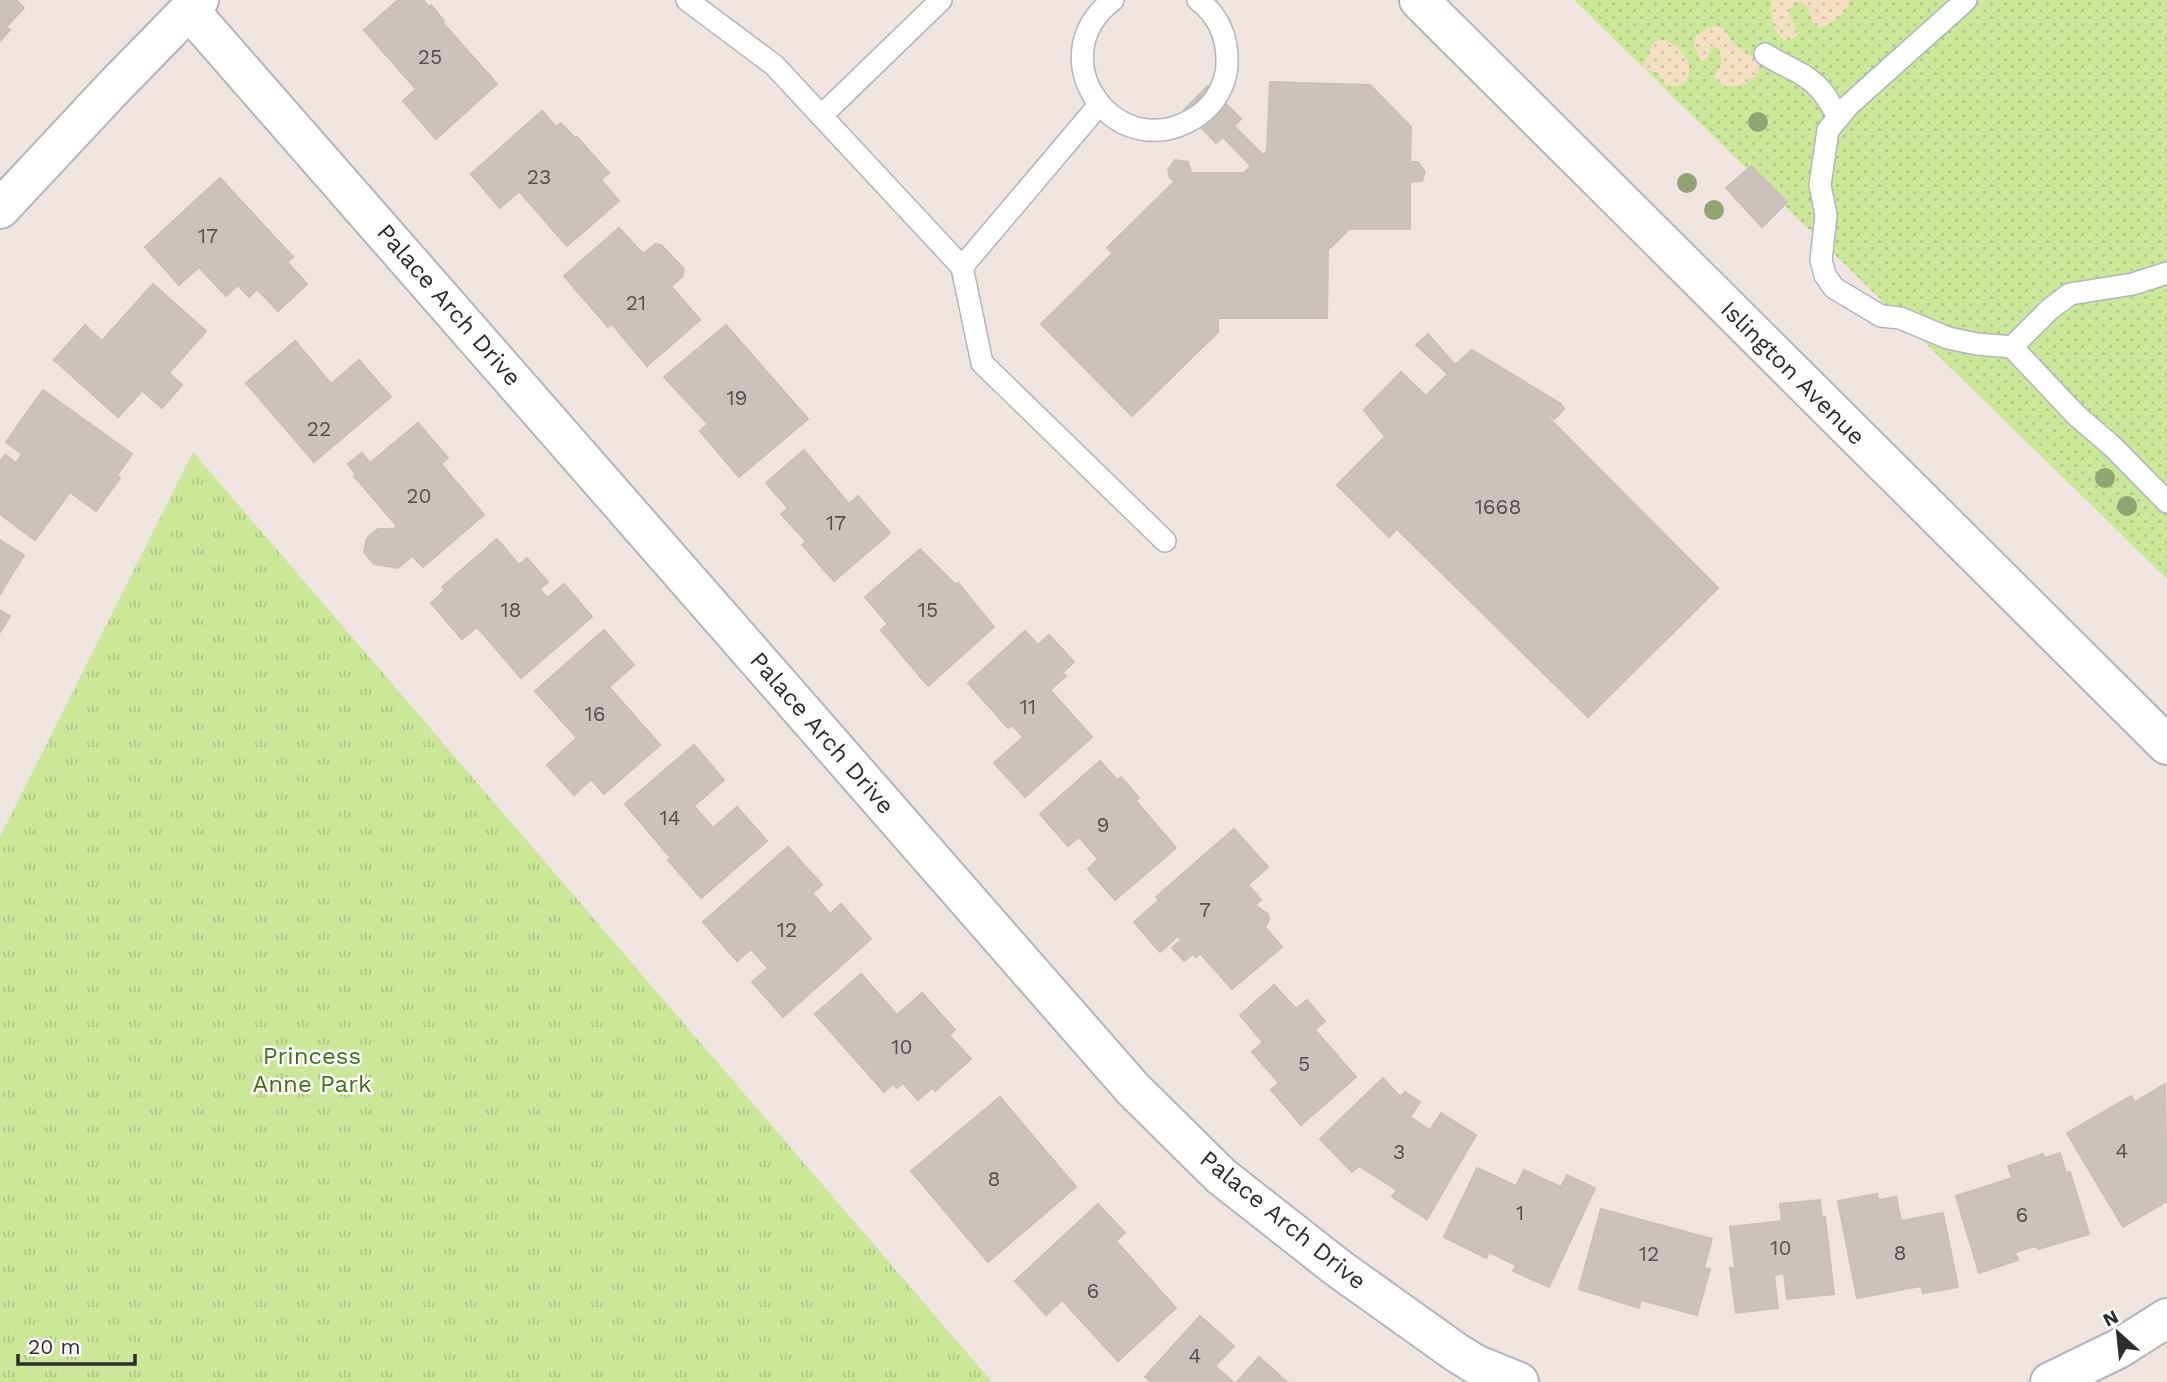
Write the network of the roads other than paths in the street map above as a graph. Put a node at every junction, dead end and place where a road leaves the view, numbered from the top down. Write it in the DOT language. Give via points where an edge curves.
graph roads {
  1 [pos="687,0"];
  2 [pos="941,0"];
  3 [pos="1198,0"];
  4 [pos="1419,0"];
  5 [pos="1966,0"];
  6 [pos="1105,2"];
  7 [pos="194,5"];
  8 [pos="1765,54"];
  9 [pos="1099,106"];
  10 [pos="821,116"];
  11 [pos="1839,117"];
  12 [pos="0,209"];
  13 [pos="962,267"];
  14 [pos="2167,273"];
  15 [pos="2012,347"];
  16 [pos="2167,502"];
  17 [pos="1165,541"];
  18 [pos="2167,745"];
  19 [pos="2167,1318"];
  20 [pos="1520,1382"];
  21 [pos="2050,1382"];
  1 -- 10 [label="lane" via="774,65"];
  2 -- 10 [label="lane"];
  3 -- 9 [label="lane" via="1220,25 1227,47 1227,70 1220,91 1206,110 1187,124 1164,131 1140,130"];
  4 -- 18 [label="street, Islington Avenue"];
  5 -- 11 [label="lane"];
  6 -- 9 [label="lane" via="1083,45 1082,66"];
  7 -- 12 [label="street"];
  7 -- 20 [label="street, Palace Arch Drive" via="1133,1089 1221,1176 1338,1268 1457,1353"];
  8 -- 11 [label="lane" via="1820,88"];
  9 -- 13 [label="lane"];
  10 -- 13 [label="lane"];
  11 -- 15 [label="lane" via="1828,130 1820,186 1826,215 1821,260 1834,288 1881,316 1900,318 1948,338"];
  13 -- 17 [label="lane" via="982,363"];
  14 -- 15 [label="lane" via="2133,284 2070,294"];
  15 -- 16 [label="lane"];
  19 -- 21 [label="street" via="2118,1349"];
}
